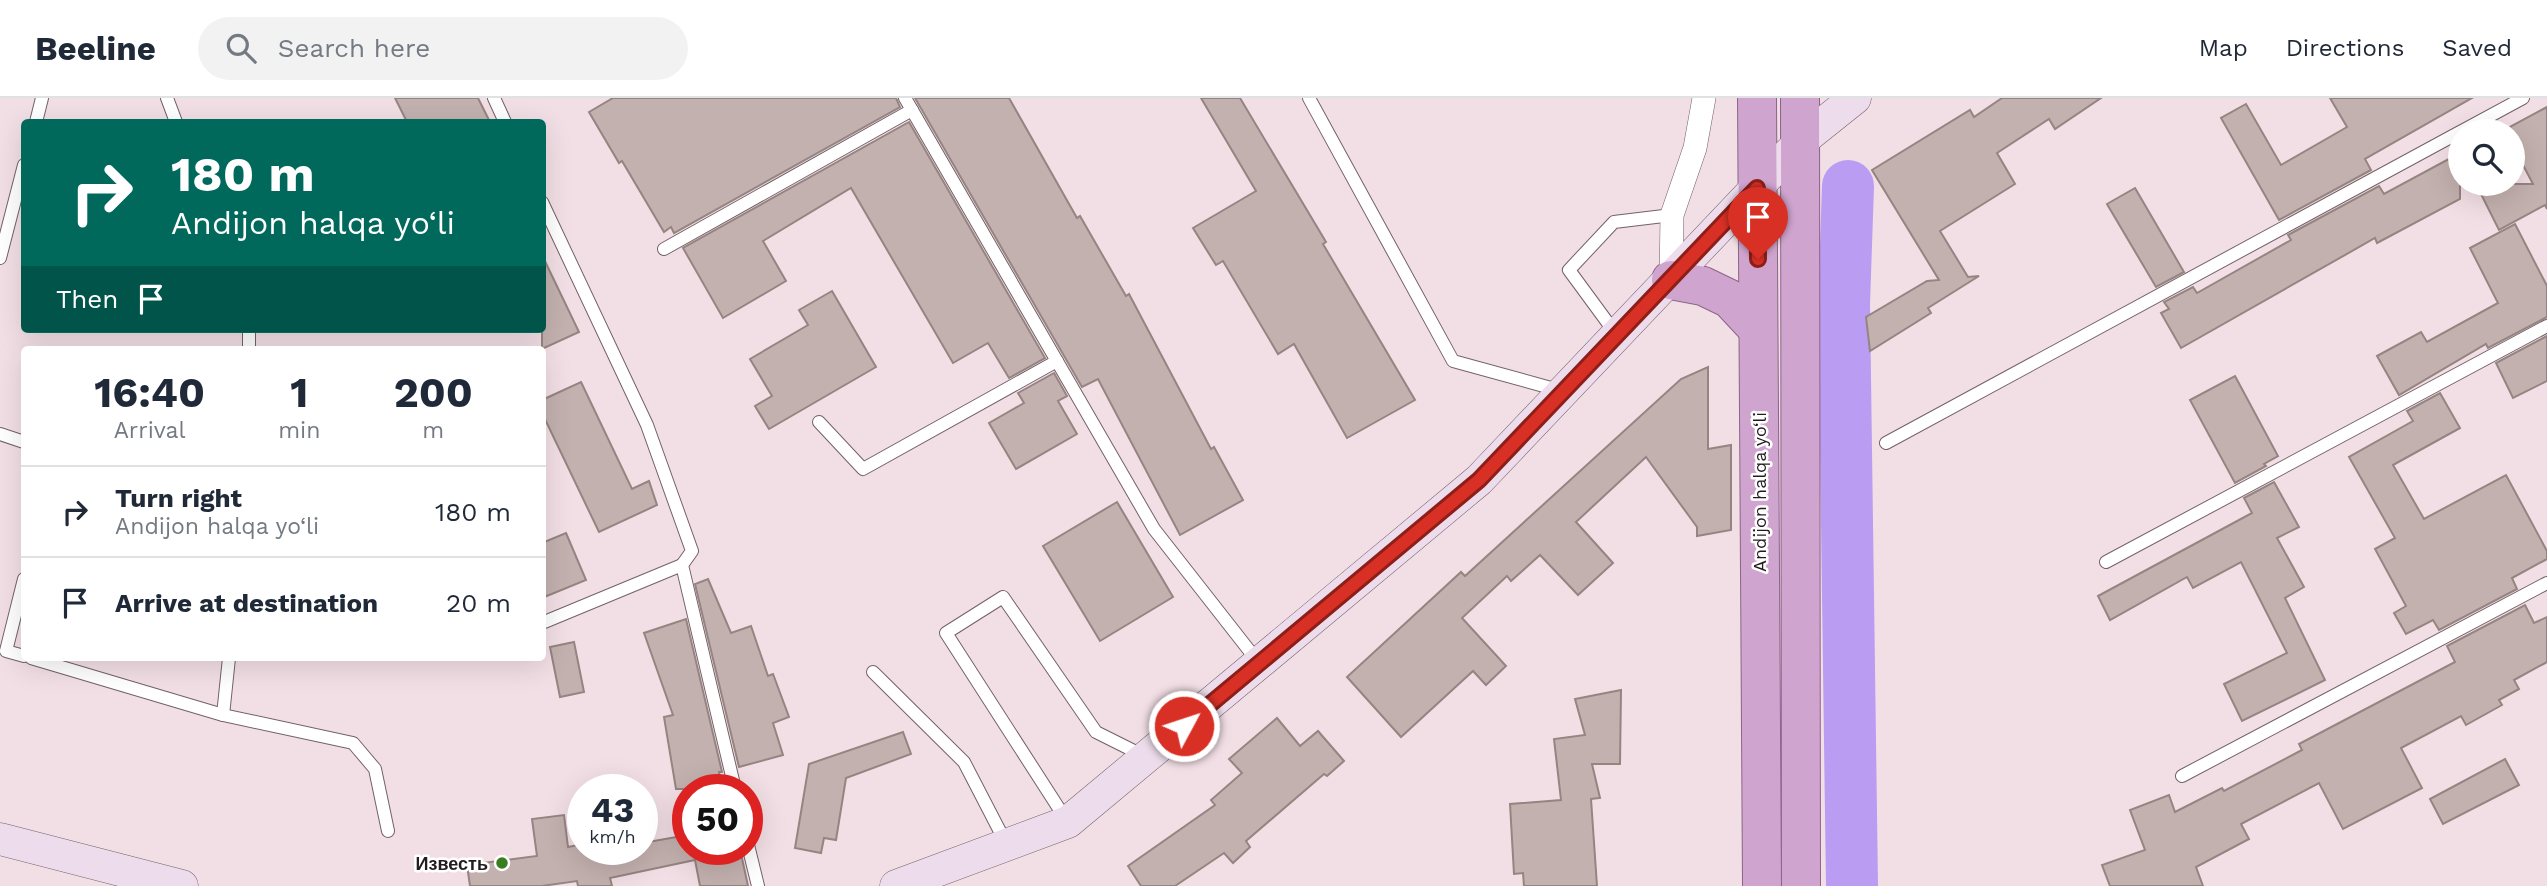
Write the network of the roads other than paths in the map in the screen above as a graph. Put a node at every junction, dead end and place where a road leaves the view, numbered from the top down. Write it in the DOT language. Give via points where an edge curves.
graph roads {
  1 [pos="42,98"];
  2 [pos="167,98"];
  3 [pos="494,98"];
  4 [pos="905,98"];
  5 [pos="1309,98"];
  6 [pos="1704,98"];
  7 [pos="1757,98"];
  8 [pos="1800,98"];
  9 [pos="1854,98"];
  10 [pos="2523,98"];
  11 [pos="912,110"];
  12 [pos="37,119"];
  13 [pos="175,119"];
  14 [pos="504,119"];
  15 [pos="2485,119"];
  16 [pos="2448,139"];
  17 [pos="1800,142"];
  18 [pos="21,177"];
  19 [pos="1757,188"];
  20 [pos="546,210"];
  21 [pos="1671,215"];
  22 [pos="664,249"];
  23 [pos="0,258"];
  24 [pos="1671,280"];
  25 [pos="2547,326"];
  26 [pos="1758,329"];
  27 [pos="1617,336"];
  28 [pos="1057,361"];
  29 [pos="1564,392"];
  30 [pos="819,422"];
  31 [pos="0,434"];
  32 [pos="21,442"];
  33 [pos="1886,443"];
  34 [pos="2106,562"];
  35 [pos="682,565"];
  36 [pos="2547,583"];
  37 [pos="21,591"];
  38 [pos="546,621"];
  39 [pos="21,655"];
  40 [pos="41,661"];
  41 [pos="229,661"];
  42 [pos="1259,663"];
  43 [pos="873,672"];
  44 [pos="223,715"];
  45 [pos="1146,757"];
  46 [pos="731,774"];
  47 [pos="2182,776"];
  48 [pos="1068,822"];
  49 [pos="388,831"];
  50 [pos="0,839"];
  51 [pos="1007,845"];
  52 [pos="753,865"];
  53 [pos="182,886"];
  54 [pos="758,886"];
  55 [pos="896,886"];
  56 [pos="1762,886"];
  57 [pos="1801,886"];
  1 -- 12 [label="lane"];
  2 -- 13 [label="lane"];
  3 -- 14 [label="lane"];
  4 -- 11 [label="lane"];
  5 -- 29 [label="lane" via="1453,361"];
  6 -- 21 [label="street" via="1695,148"];
  7 -- 19 [label="highway, Andijon halqa yo‘li"];
  8 -- 17 [label="highway"];
  9 -- 17 [label="main road"];
  10 -- 15 [label="lane"];
  11 -- 22 [label="lane"];
  11 -- 28 [label="lane"];
  16 -- 33 [label="lane"];
  17 -- 19 [label="main road"];
  17 -- 57 [label="highway"];
  18 -- 23 [label="lane"];
  19 -- 24 [label="main road"];
  19 -- 26 [label="highway, Andijon halqa yo‘li"];
  20 -- 35 [label="lane" via="647,425 692,551"];
  21 -- 24 [label="street"];
  21 -- 27 [label="lane" via="1614,222 1569,270"];
  24 -- 26 [label="highway" via="1703,286 1730,299"];
  24 -- 27 [label="main road"];
  25 -- 34 [label="lane"];
  26 -- 56 [label="highway, Andijon halqa yo‘li"];
  27 -- 29 [label="main road"];
  28 -- 30 [label="lane" via="863,470"];
  28 -- 42 [label="lane" via="1154,529"];
  29 -- 42 [label="main road" via="1479,480"];
  31 -- 32 [label="lane"];
  35 -- 38 [label="lane"];
  35 -- 46 [label="lane"];
  36 -- 47 [label="lane"];
  37 -- 39 [label="lane" via="6,651"];
  40 -- 44 [label="lane"];
  41 -- 44 [label="lane"];
  42 -- 45 [label="main road"];
  43 -- 51 [label="lane" via="964,762"];
  44 -- 49 [label="lane" via="352,744 375,769"];
  45 -- 48 [label="main road"];
  45 -- 48 [label="lane" via="1096,732 1003,597 946,633"];
  48 -- 51 [label="main road"];
  50 -- 53 [label="main road"];
  51 -- 55 [label="main road"];
  52 -- 54 [label="lane"];
}
